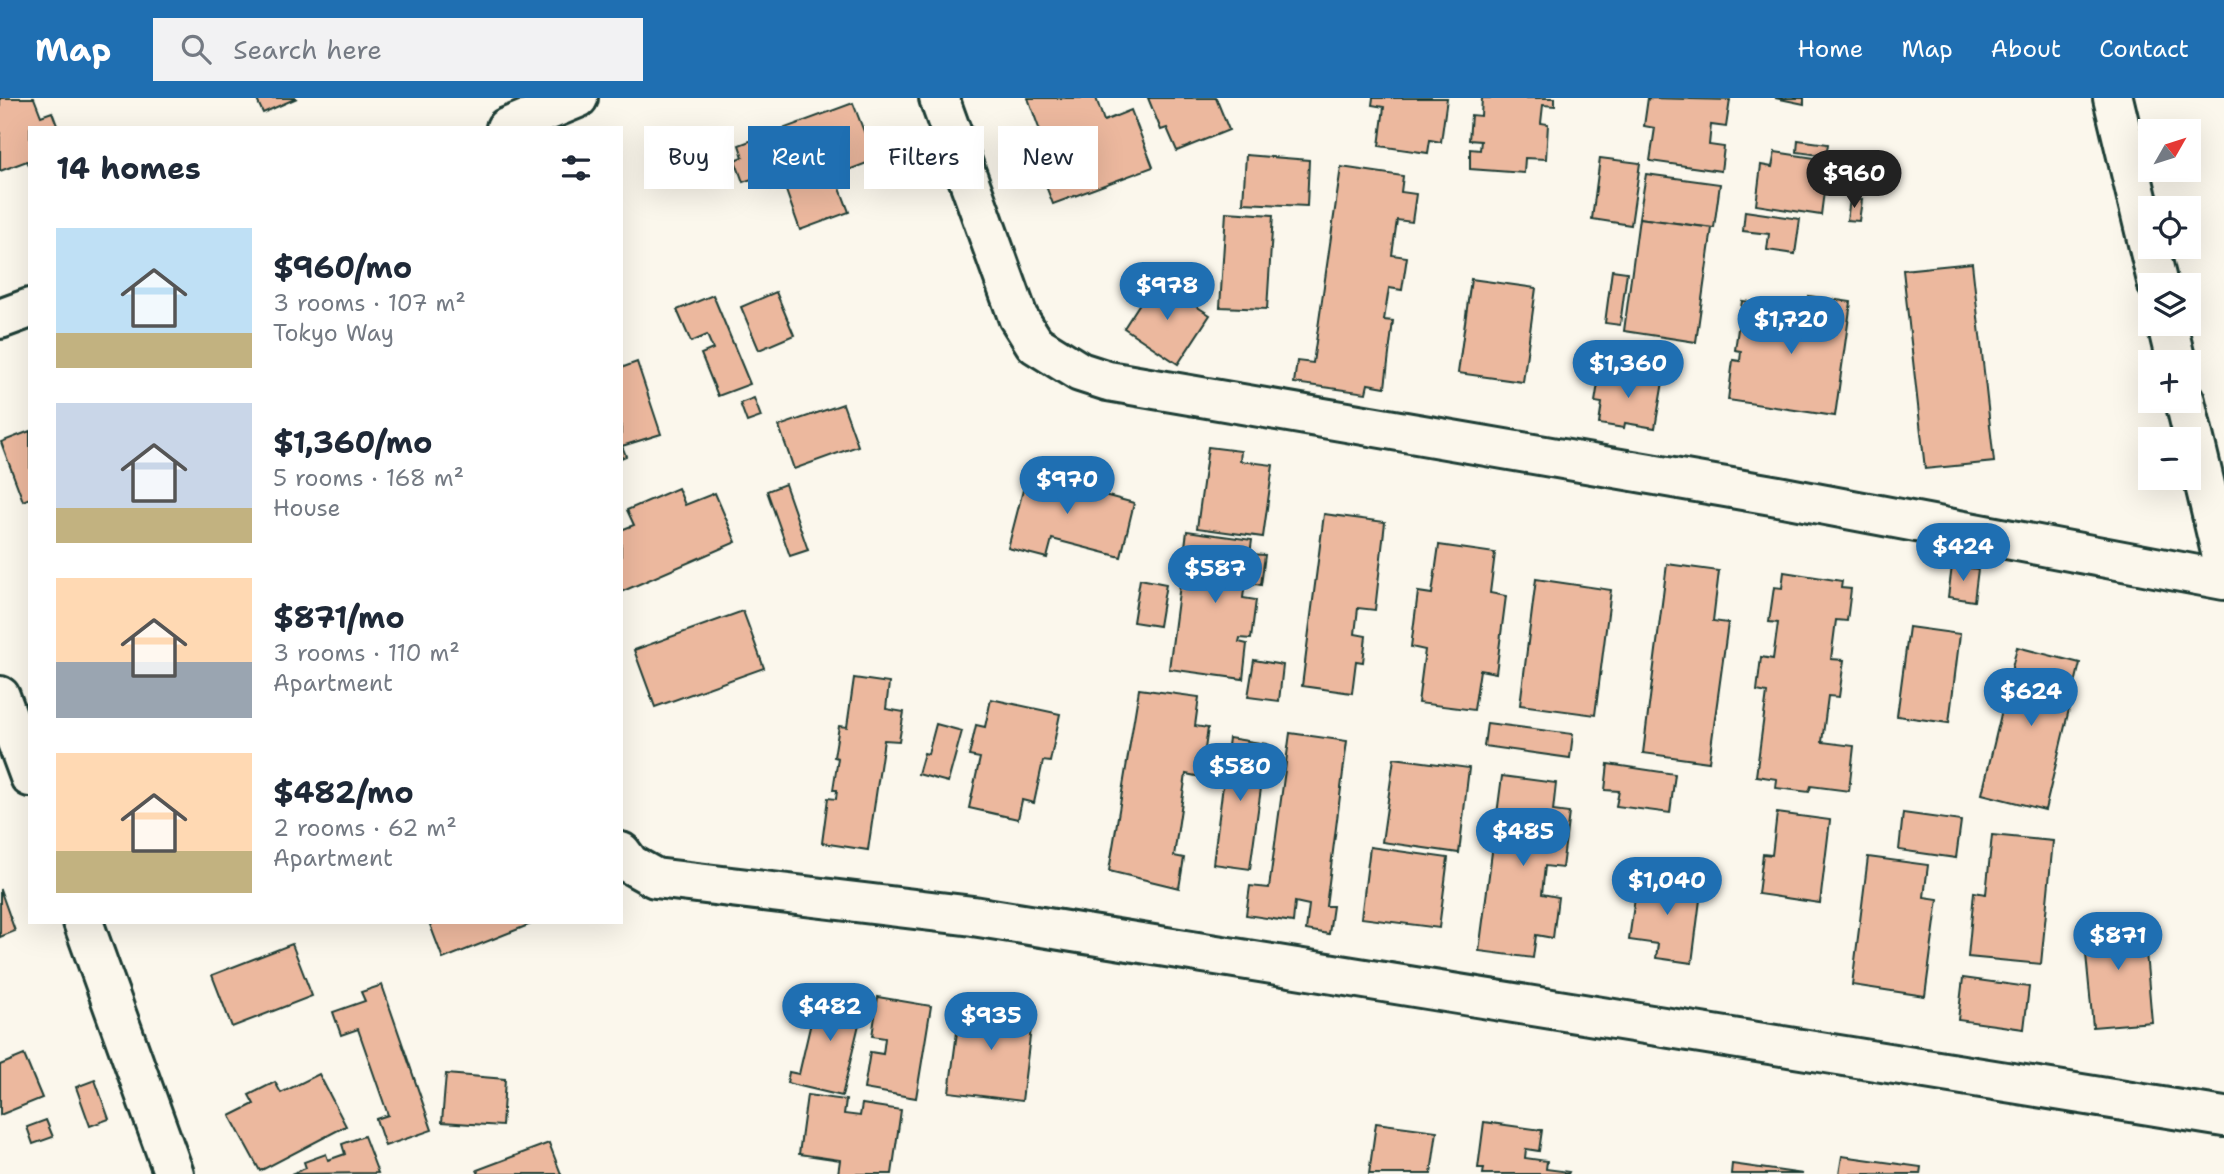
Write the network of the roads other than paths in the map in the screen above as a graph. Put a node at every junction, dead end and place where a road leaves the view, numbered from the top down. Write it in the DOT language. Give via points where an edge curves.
graph roads {
  1 [pos="578,98"];
  2 [pos="939,98"];
  3 [pos="2113,98"];
  4 [pos="511,126"];
  5 [pos="2155,273"];
  6 [pos="28,310"];
  7 [pos="0,319"];
  8 [pos="2188,413"];
  9 [pos="2224,565"];
  10 [pos="2224,580"];
  11 [pos="0,696"];
  12 [pos="28,772"];
  13 [pos="623,855"];
  14 [pos="84,924"];
  15 [pos="2224,1117"];
  16 [pos="174,1174"];
  1 -- 4 [label="street"];
  2 -- 10 [label="street" via="1018,317 1035,344 1080,372 1108,381 1778,495"];
  3 -- 5 [label="street"];
  6 -- 7 [label="street"];
  8 -- 9 [label="street"];
  11 -- 12 [label="street"];
  13 -- 15 [label="street" via="655,878 973,916"];
  14 -- 16 [label="street"];
}
